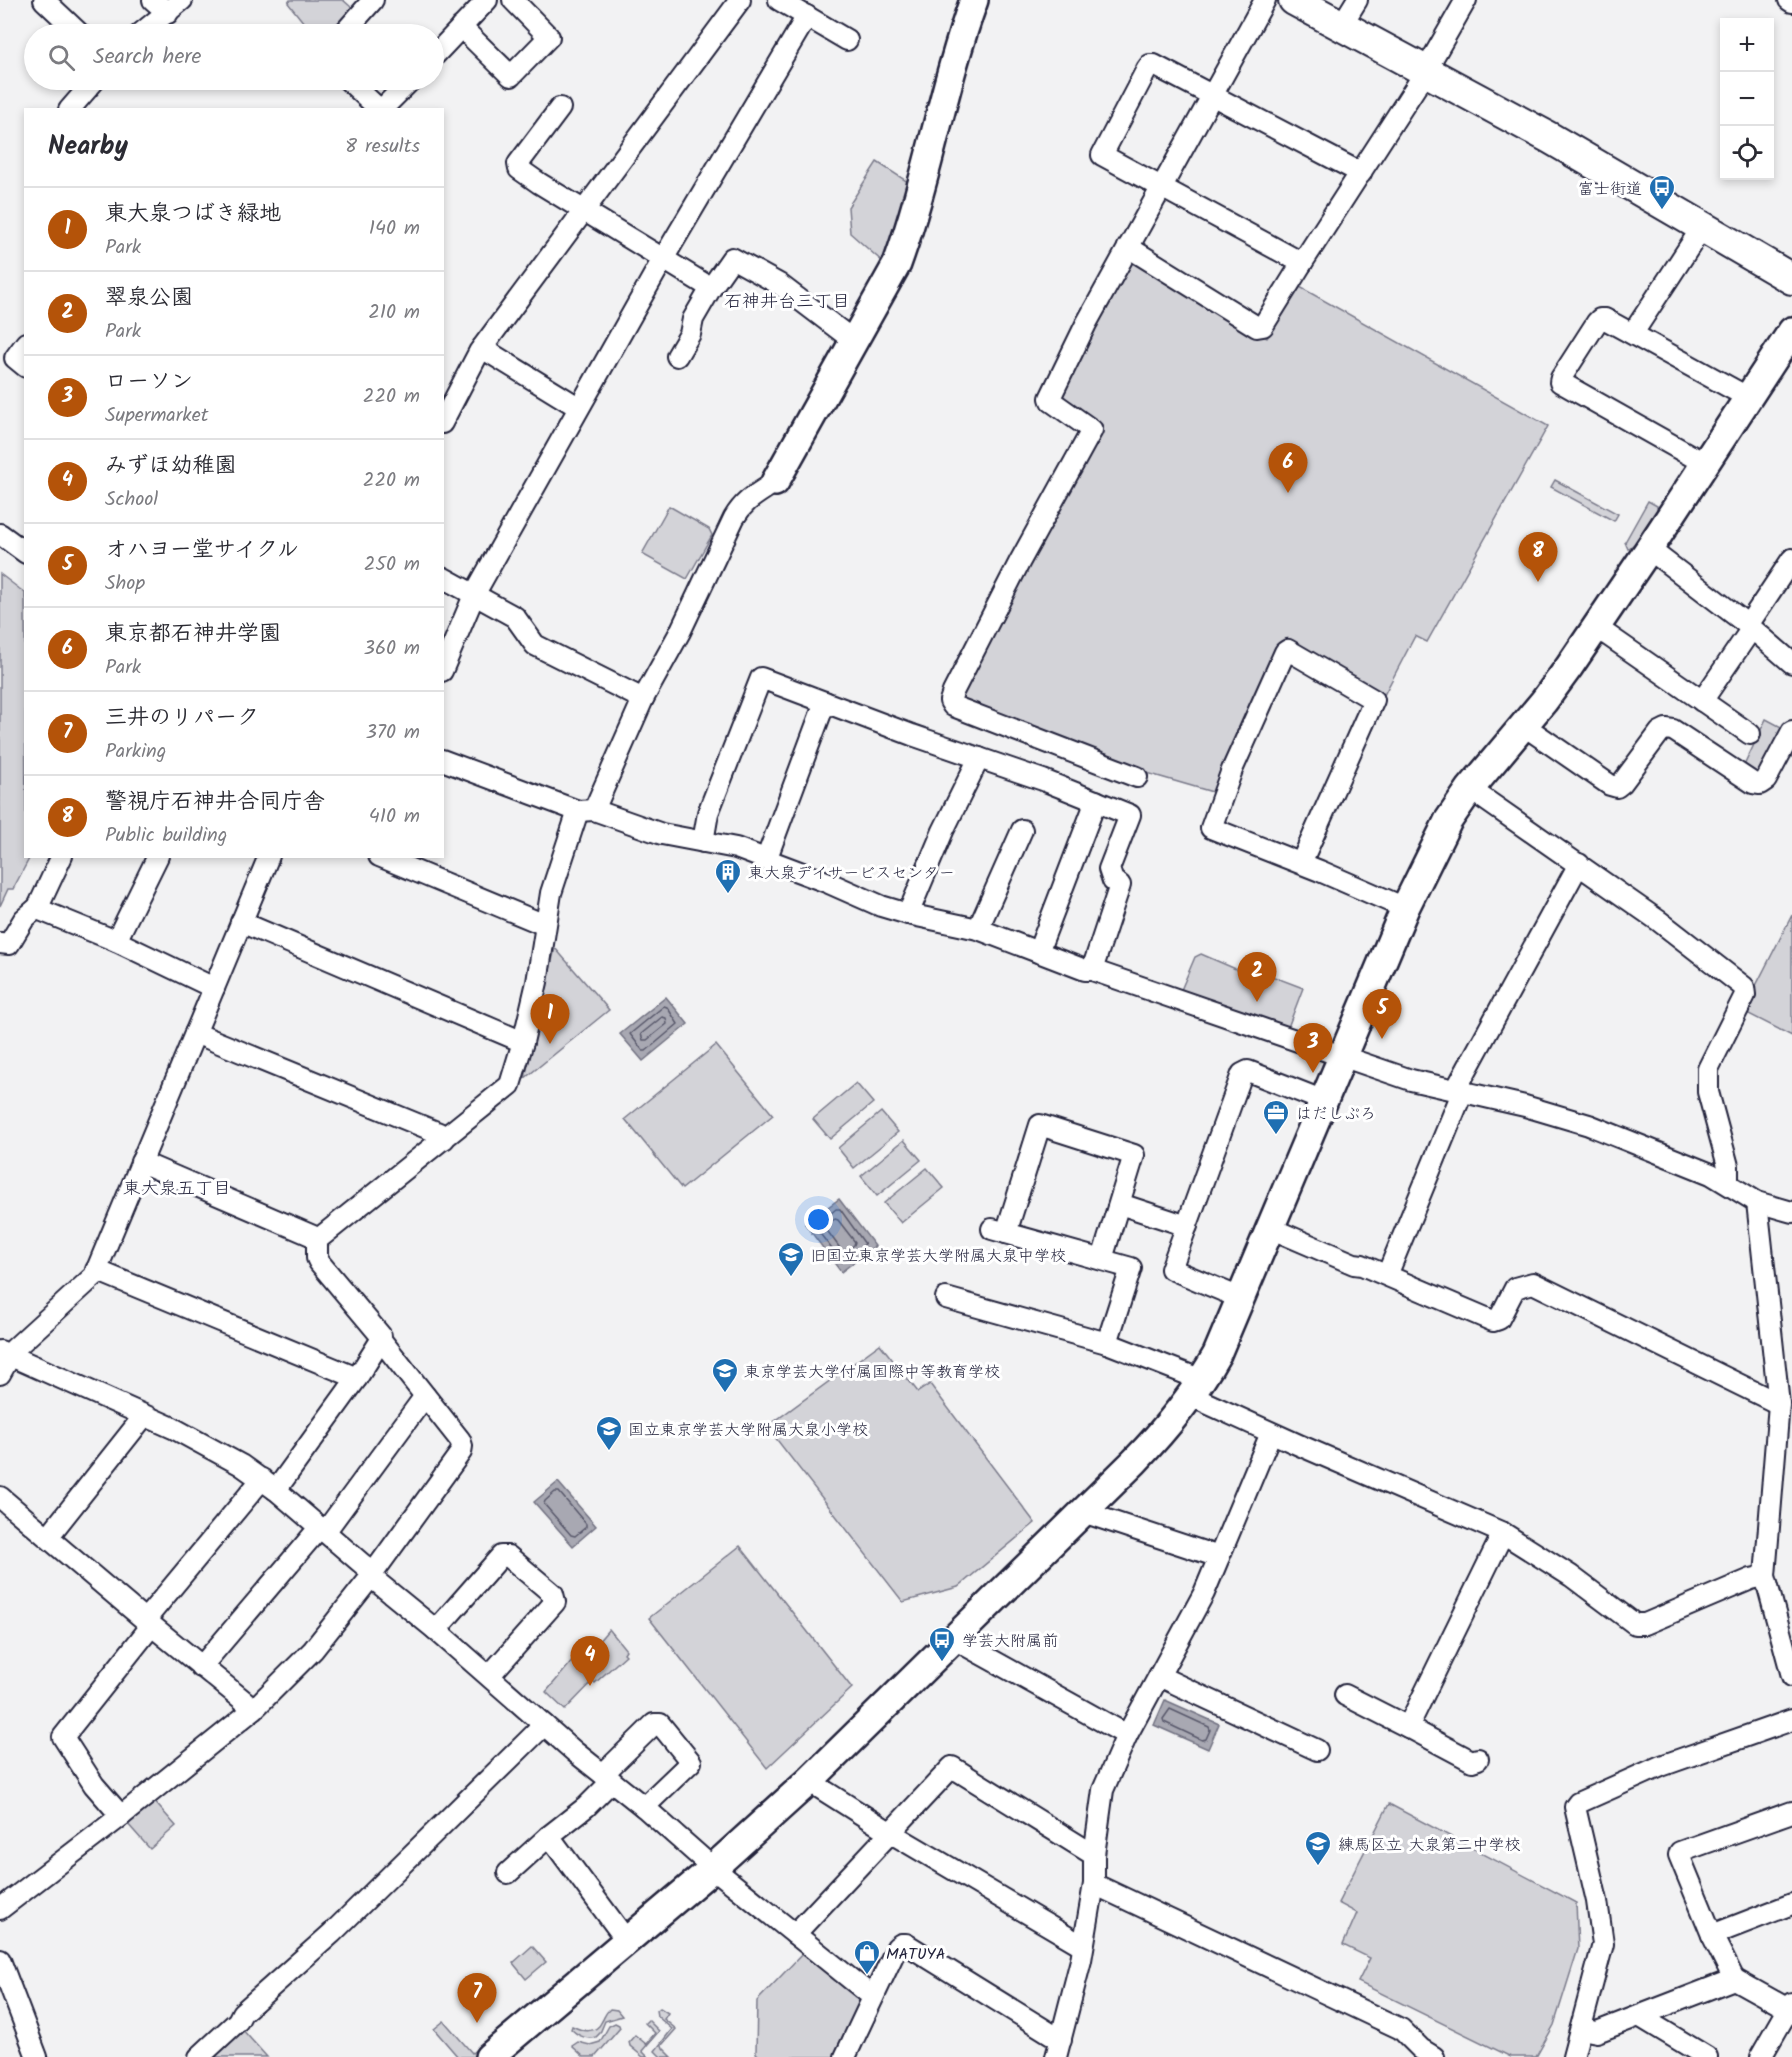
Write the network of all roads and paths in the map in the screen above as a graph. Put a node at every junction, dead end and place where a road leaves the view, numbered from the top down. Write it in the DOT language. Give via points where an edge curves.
graph roads {
  1 [pos="44,0"];
  2 [pos="374,0"];
  3 [pos="487,0"];
  4 [pos="513,0"];
  5 [pos="740,0"];
  6 [pos="779,0"];
  7 [pos="974,0"];
  8 [pos="1265,0"];
  9 [pos="1294,0"];
  10 [pos="1357,0"];
  11 [pos="1466,0"];
  12 [pos="168,4"];
  13 [pos="807,16"];
  14 [pos="69,24"];
  15 [pos="149,24"];
  16 [pos="352,24"];
  17 [pos="1341,26"];
  18 [pos="461,27"];
  19 [pos="847,40"];
  20 [pos="444,46"];
  21 [pos="1425,72"];
  22 [pos="86,90"];
  23 [pos="359,90"];
  24 [pos="401,90"];
  25 [pos="1211,93"];
  26 [pos="71,108"];
  27 [pos="378,108"];
  28 [pos="382,108"];
  29 [pos="560,108"];
  30 [pos="1361,173"];
  31 [pos="1161,187"];
  32 [pos="584,210"];
  33 [pos="1703,226"];
  34 [pos="1128,247"];
  35 [pos="663,259"];
  36 [pos="1302,263"];
  37 [pos="1792,279"];
  38 [pos="711,288"];
  39 [pos="1792,331"];
  40 [pos="1633,333"];
  41 [pos="854,341"];
  42 [pos="24,346"];
  43 [pos="482,348"];
  44 [pos="677,356"];
  45 [pos="24,365"];
  46 [pos="450,388"];
  47 [pos="1749,398"];
  48 [pos="578,407"];
  49 [pos="444,414"];
  50 [pos="1704,463"];
  51 [pos="775,482"];
  52 [pos="0,534"];
  53 [pos="1649,549"];
  54 [pos="24,552"];
  55 [pos="1792,559"];
  56 [pos="444,578"];
  57 [pos="475,593"];
  58 [pos="1596,627"];
  59 [pos="1750,627"];
  60 [pos="1792,663"];
  61 [pos="444,666"];
  62 [pos="643,699"];
  63 [pos="1702,701"];
  64 [pos="825,702"];
  65 [pos="1523,725"];
  66 [pos="1792,731"];
  67 [pos="1750,734"];
  68 [pos="979,758"];
  69 [pos="444,761"];
  70 [pos="1137,777"];
  71 [pos="1470,789"];
  72 [pos="1096,801"];
  73 [pos="586,811"];
  74 [pos="1022,830"];
  75 [pos="703,842"];
  76 [pos="61,858"];
  77 [pos="157,858"];
  78 [pos="268,858"];
  79 [pos="384,858"];
  80 [pos="766,860"];
  81 [pos="1301,863"];
  82 [pos="1579,864"];
  83 [pos="38,907"];
  84 [pos="1405,908"];
  85 [pos="908,914"];
  86 [pos="241,922"];
  87 [pos="545,924"];
  88 [pos="978,929"];
  89 [pos="116,941"];
  90 [pos="0,943"];
  91 [pos="1038,952"];
  92 [pos="1092,970"];
  93 [pos="214,988"];
  94 [pos="195,1033"];
  95 [pos="523,1042"];
  96 [pos="1341,1056"];
  97 [pos="1459,1092"];
  98 [pos="1324,1101"];
  99 [pos="444,1139"];
  100 [pos="141,1162"];
  101 [pos="1728,1183"];
  102 [pos="1757,1202"];
  103 [pos="1120,1204"];
  104 [pos="1792,1212"];
  105 [pos="1187,1226"];
  106 [pos="1270,1228"];
  107 [pos="317,1240"];
  108 [pos="1102,1259"];
  109 [pos="96,1270"];
  110 [pos="1384,1274"];
  111 [pos="946,1298"];
  112 [pos="1240,1298"];
  113 [pos="381,1340"];
  114 [pos="1107,1343"];
  115 [pos="5,1353"];
  116 [pos="0,1374"];
  117 [pos="357,1378"];
  118 [pos="1197,1388"];
  119 [pos="425,1396"];
  120 [pos="1779,1404"];
  121 [pos="144,1416"];
  122 [pos="1271,1433"];
  123 [pos="269,1485"];
  124 [pos="0,1497"];
  125 [pos="1083,1512"];
  126 [pos="323,1530"];
  127 [pos="1503,1533"];
  128 [pos="48,1537"];
  129 [pos="1219,1557"];
  130 [pos="372,1576"];
  131 [pos="1765,1576"];
  132 [pos="148,1623"];
  133 [pos="436,1630"];
  134 [pos="954,1639"];
  135 [pos="1788,1645"];
  136 [pos="201,1667"];
  137 [pos="490,1675"];
  138 [pos="1159,1676"];
  139 [pos="1792,1676"];
  140 [pos="1345,1695"];
  141 [pos="254,1709"];
  142 [pos="1792,1720"];
  143 [pos="544,1725"];
  144 [pos="1408,1727"];
  145 [pos="1127,1735"];
  146 [pos="1317,1750"];
  147 [pos="1478,1759"];
  148 [pos="608,1777"];
  149 [pos="809,1781"];
  150 [pos="644,1807"];
  151 [pos="1792,1812"];
  152 [pos="121,1816"];
  153 [pos="891,1833"];
  154 [pos="549,1836"];
  155 [pos="1094,1855"];
  156 [pos="714,1868"];
  157 [pos="508,1873"];
  158 [pos="1094,1884"];
  159 [pos="1792,1904"];
  160 [pos="0,1909"];
  161 [pos="795,1934"];
  162 [pos="1713,1935"];
  163 [pos="627,1941"];
  164 [pos="1083,1946"];
  165 [pos="0,1960"];
  166 [pos="1734,1979"];
  167 [pos="873,1997"];
  168 [pos="1790,2006"];
  169 [pos="1639,2016"];
  170 [pos="1581,2030"];
  171 [pos="1059,2049"];
  172 [pos="37,2057"];
  173 [pos="199,2057"];
  174 [pos="489,2057"];
  175 [pos="844,2057"];
  176 [pos="1434,2057"];
  177 [pos="1573,2057"];
  178 [pos="1707,2057"];
  179 [pos="1761,2057"];
  1 -- 14 [label="street"];
  2 -- 16 [label="street"];
  3 -- 18 [label="street"];
  4 -- 18 [label="street" via="549,37 511,76"];
  5 -- 32 [label="street"];
  6 -- 13 [label="street"];
  7 -- 41 [label="street" via="910,228 897,264"];
  8 -- 25 [label="street"];
  9 -- 17 [label="main road"];
  10 -- 17 [label="street"];
  11 -- 21 [label="street"];
  12 -- 15 [label="street"];
  13 -- 19 [label="street"];
  13 -- 35 [label="street"];
  17 -- 21 [label="main road"];
  18 -- 20 [label="street"];
  21 -- 30 [label="street"];
  21 -- 33 [label="main road"];
  22 -- 26 [label="street"];
  23 -- 27 [label="street"];
  24 -- 28 [label="street"];
  25 -- 30 [label="street"];
  25 -- 31 [label="street"];
  25 -- 31 [label="street" via="1154,65 1150,65 1142,79 1102,155"];
  29 -- 32 [label="street" via="517,166"];
  30 -- 36 [label="street"];
  31 -- 34 [label="street"];
  31 -- 36 [label="street"];
  32 -- 35 [label="street"];
  32 -- 43 [label="street"];
  33 -- 37 [label="main road"];
  33 -- 40 [label="street"];
  34 -- 36 [label="street" via="1261,328"];
  34 -- 70 [label="street" via="1050,398 1092,430 950,701 953,706"];
  35 -- 38 [label="street"];
  35 -- 48 [label="street"];
  38 -- 41 [label="street" via="732,258 779,284"];
  38 -- 44 [label="street"];
  39 -- 47 [label="street"];
  40 -- 47 [label="street"];
  40 -- 50 [label="street" via="1600,319 1560,382"];
  41 -- 51 [label="street"];
  42 -- 45 [label="street" via="15,358"];
  43 -- 46 [label="street"];
  43 -- 48 [label="street"];
  46 -- 49 [label="street"];
  47 -- 50 [label="street"];
  48 -- 57 [label="street"];
  50 -- 53 [label="street"];
  51 -- 62 [label="street" via="737,511 680,632"];
  52 -- 54 [label="street"];
  53 -- 58 [label="street"];
  53 -- 59 [label="street"];
  55 -- 59 [label="street"];
  56 -- 57 [label="street"];
  57 -- 61 [label="street"];
  57 -- 62 [label="street" via="515,617 535,645"];
  58 -- 63 [label="street"];
  58 -- 65 [label="street"];
  59 -- 60 [label="street"];
  59 -- 63 [label="street"];
  62 -- 73 [label="street"];
  63 -- 67 [label="street"];
  64 -- 68 [label="street"];
  64 -- 75 [label="street" via="761,678 708,813"];
  64 -- 80 [label="street"];
  65 -- 66 [label="street" via="1617,787 1666,729 1760,784 1766,780"];
  65 -- 71 [label="street"];
  68 -- 72 [label="street"];
  68 -- 85 [label="street"];
  69 -- 73 [label="street"];
  71 -- 82 [label="street"];
  71 -- 84 [label="street" via="1448,821"];
  72 -- 91 [label="street"];
  72 -- 92 [label="street" via="1130,815 1109,868 1113,882 1120,885"];
  73 -- 75 [label="street"];
  73 -- 87 [label="street" via="551,893"];
  74 -- 88 [label="street"];
  75 -- 80 [label="street" via="736,848"];
  76 -- 83 [label="street"];
  77 -- 89 [label="street"];
  78 -- 86 [label="street"];
  79 -- 87 [label="street"];
  80 -- 85 [label="street"];
  81 -- 81 [label="street" via="1374,700 1288,650 1232,770 1211,826"];
  81 -- 84 [label="street"];
  82 -- 97 [label="street"];
  82 -- 101 [label="street" via="1744,987 1745,995 1708,1069 1708,1092 1728,1166"];
  83 -- 89 [label="street"];
  83 -- 90 [label="street" via="24,919 9,944"];
  84 -- 96 [label="street"];
  85 -- 88 [label="street"];
  86 -- 93 [label="street"];
  86 -- 95 [label="street"];
  87 -- 95 [label="street"];
  88 -- 91 [label="street"];
  89 -- 93 [label="street"];
  91 -- 92 [label="street"];
  92 -- 96 [label="street"];
  93 -- 94 [label="street"];
  94 -- 99 [label="street" via="439,1133"];
  94 -- 100 [label="street"];
  95 -- 99 [label="street" via="510,1085"];
  96 -- 97 [label="street"];
  96 -- 98 [label="street"];
  97 -- 101 [label="street" via="1589,1125"];
  97 -- 110 [label="street" via="1390,1268"];
  98 -- 105 [label="street" via="1248,1071 1242,1074"];
  98 -- 106 [label="street"];
  99 -- 107 [label="street"];
  100 -- 107 [label="street"];
  100 -- 109 [label="street"];
  101 -- 102 [label="street"];
  102 -- 104 [label="street"];
  102 -- 120 [label="street"];
  103 -- 105 [label="street"];
  103 -- 108 [label="street"];
  103 -- 108 [label="street" via="1134,1155 1040,1125 999,1231"];
  105 -- 112 [label="street" via="1171,1269"];
  106 -- 110 [label="street"];
  106 -- 112 [label="street"];
  107 -- 113 [label="street" via="317,1258"];
  108 -- 114 [label="street" via="1131,1268"];
  109 -- 115 [label="street" via="94,1276"];
  109 -- 117 [label="street"];
  110 -- 120 [label="street" via="1496,1321 1515,1288 1533,1283"];
  111 -- 114 [label="street"];
  112 -- 118 [label="street"];
  113 -- 117 [label="street"];
  113 -- 119 [label="street"];
  114 -- 118 [label="street"];
  115 -- 116 [label="street"];
  115 -- 121 [label="street"];
  117 -- 123 [label="street"];
  118 -- 122 [label="street"];
  118 -- 125 [label="street" via="1164,1431"];
  119 -- 126 [label="street"];
  119 -- 130 [label="street" via="460,1440 461,1452"];
  120 -- 131 [label="street"];
  121 -- 123 [label="street" via="212,1449"];
  121 -- 128 [label="street"];
  122 -- 127 [label="street"];
  122 -- 129 [label="street"];
  123 -- 126 [label="street"];
  123 -- 132 [label="street"];
  124 -- 128 [label="street"];
  125 -- 129 [label="street"];
  125 -- 134 [label="street"];
  126 -- 130 [label="street"];
  126 -- 136 [label="street"];
  127 -- 131 [label="street" via="1639,1625"];
  127 -- 144 [label="street"];
  128 -- 132 [label="street"];
  129 -- 138 [label="street"];
  130 -- 133 [label="street"];
  130 -- 141 [label="street" via="313,1650"];
  131 -- 135 [label="street"];
  132 -- 136 [label="street"];
  132 -- 152 [label="street" via="63,1737 94,1785"];
  133 -- 137 [label="street"];
  133 -- 137 [label="street" via="501,1556 508,1556 553,1594 555,1602"];
  134 -- 145 [label="street"];
  134 -- 149 [label="street"];
  135 -- 139 [label="street"];
  136 -- 141 [label="street"];
  137 -- 143 [label="street"];
  138 -- 145 [label="street"];
  138 -- 146 [label="street"];
  140 -- 144 [label="street"];
  141 -- 152 [label="street"];
  142 -- 170 [label="street" via="1661,1766 1575,1807 1603,1944"];
  143 -- 148 [label="street"];
  143 -- 173 [label="street"];
  144 -- 147 [label="street" via="1472,1761"];
  145 -- 155 [label="street" via="1103,1790"];
  148 -- 150 [label="street"];
  148 -- 150 [label="street" via="654,1724 660,1724 691,1762"];
  148 -- 154 [label="street" via="586,1807"];
  149 -- 153 [label="street"];
  149 -- 156 [label="street"];
  150 -- 156 [label="street"];
  151 -- 162 [label="street" via="1680,1852"];
  152 -- 160 [label="street"];
  153 -- 155 [label="street" via="952,1767"];
  153 -- 161 [label="street"];
  153 -- 164 [label="street"];
  154 -- 157 [label="street"];
  154 -- 163 [label="street"];
  155 -- 158 [label="street"];
  156 -- 161 [label="street"];
  156 -- 163 [label="street"];
  158 -- 164 [label="street"];
  158 -- 176 [label="street" via="1401,2029"];
  159 -- 162 [label="street"];
  161 -- 167 [label="street"];
  162 -- 166 [label="street"];
  163 -- 174 [label="street"];
  164 -- 171 [label="street"];
  165 -- 172 [label="street"];
  166 -- 168 [label="street"];
  166 -- 169 [label="street"];
  167 -- 171 [label="street" via="897,1947 906,1944"];
  167 -- 175 [label="street"];
  168 -- 179 [label="street"];
  169 -- 170 [label="street" via="1597,2032"];
  169 -- 178 [label="street"];
  170 -- 177 [label="street"];
}
